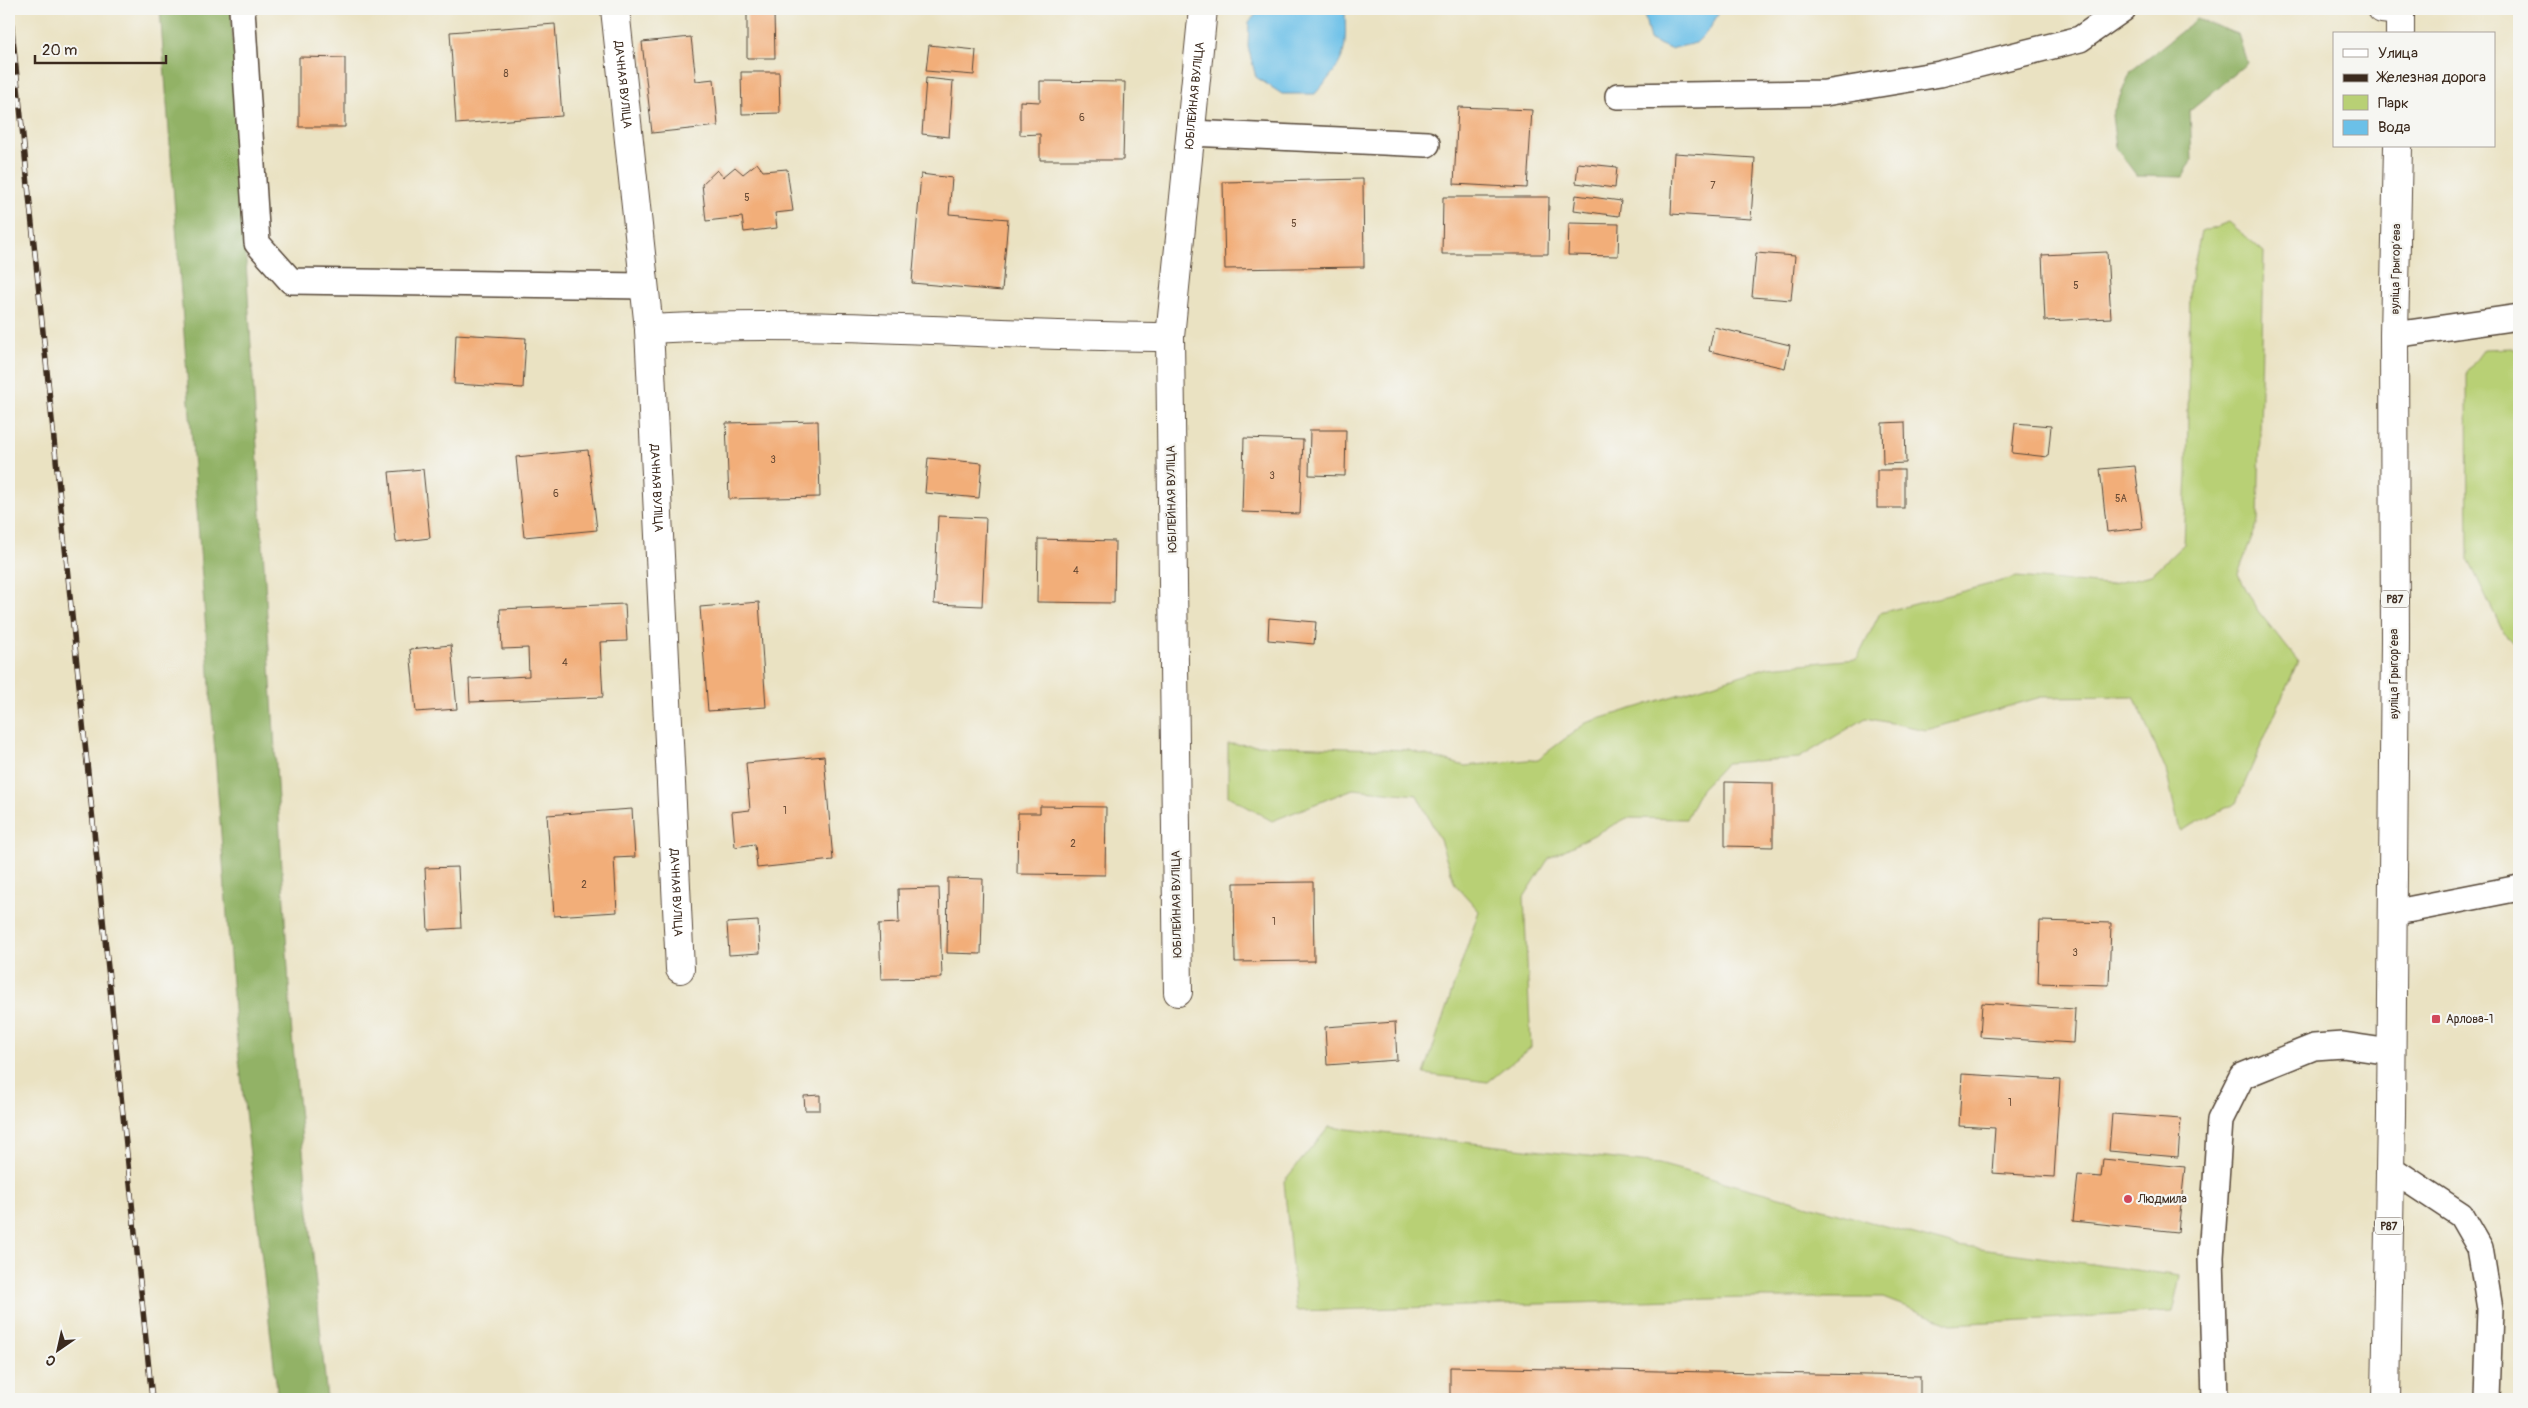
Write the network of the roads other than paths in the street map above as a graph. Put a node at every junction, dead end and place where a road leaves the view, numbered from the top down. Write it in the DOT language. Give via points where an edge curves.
graph roads {
  1 [pos="242,9"];
  2 [pos="615,9"];
  3 [pos="1203,9"];
  4 [pos="2123,9"];
  5 [pos="1618,96"];
  6 [pos="1190,132"];
  7 [pos="1427,144"];
  8 [pos="2398,148"];
  9 [pos="644,286"];
  10 [pos="2519,317"];
  11 [pos="649,329"];
  12 [pos="2394,335"];
  13 [pos="1170,337"];
  14 [pos="2519,888"];
  15 [pos="2392,913"];
  16 [pos="680,969"];
  17 [pos="1178,992"];
  18 [pos="2391,1052"];
  19 [pos="2390,1168"];
  20 [pos="2215,1399"];
  21 [pos="2386,1399"];
  22 [pos="2487,1399"];
  1 -- 9 [label="lane" via="257,243 291,281"];
  2 -- 9 [label="street, ДАЧНАЯ ВУЛІЦА"];
  3 -- 6 [label="street, ЮБІЛЕЙНАЯ ВУЛІЦА"];
  4 -- 5 [label="lane" via="2080,39 1940,74 1825,93"];
  6 -- 7 [label="lane"];
  6 -- 13 [label="street, ЮБІЛЕЙНАЯ ВУЛІЦА"];
  8 -- 12 [label="street, вуліца Грыгорʼева / Р87"];
  9 -- 11 [label="street, ДАЧНАЯ ВУЛІЦА"];
  10 -- 12 [label="lane"];
  11 -- 13 [label="street" via="727,324"];
  11 -- 16 [label="street, ДАЧНАЯ ВУЛІЦА"];
  12 -- 15 [label="street, вуліца Грыгорʼева / Р87"];
  13 -- 17 [label="street, ЮБІЛЕЙНАЯ ВУЛІЦА"];
  14 -- 15 [label="lane"];
  15 -- 18 [label="street, вуліца Грыгорʼева / Р87"];
  18 -- 19 [label="street, Р87"];
  18 -- 20 [label="lane" via="2343,1045 2314,1047 2242,1076 2220,1120 2212,1257"];
  19 -- 21 [label="street, Р87"];
  19 -- 22 [label="lane" via="2461,1216 2480,1248 2490,1310"];
}
